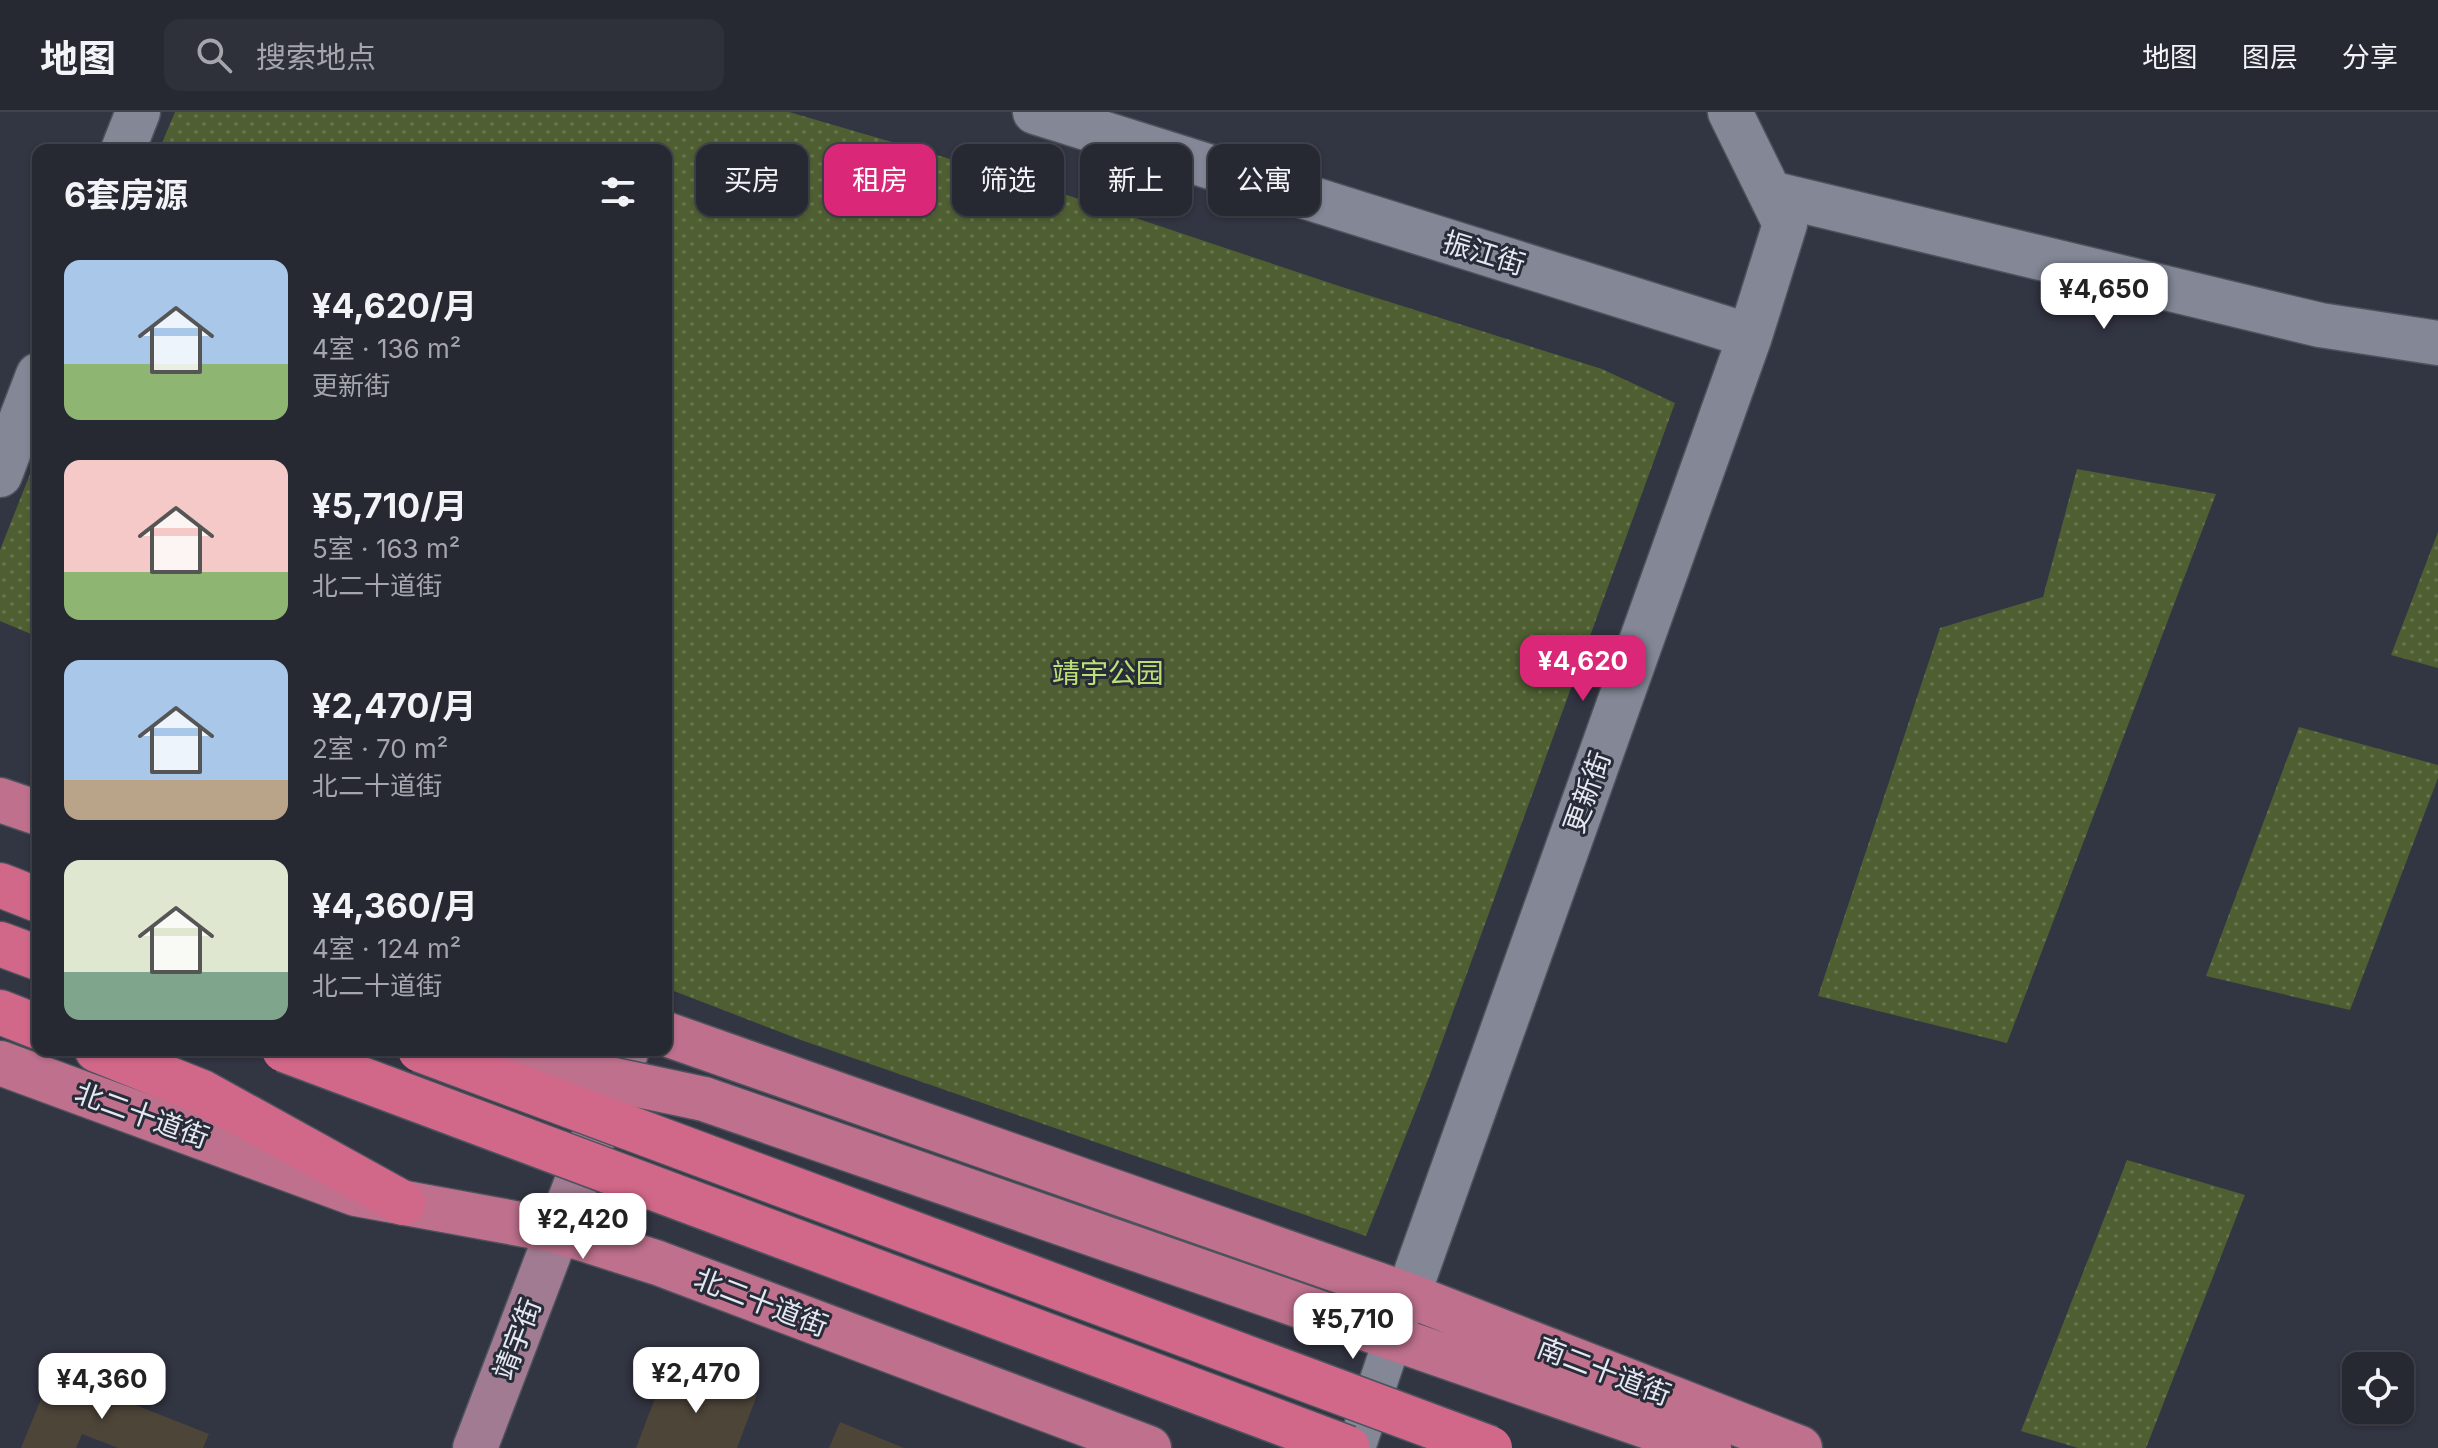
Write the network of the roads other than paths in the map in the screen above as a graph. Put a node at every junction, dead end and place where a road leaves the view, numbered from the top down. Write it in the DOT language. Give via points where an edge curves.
graph roads {
  1 [pos="138,112"];
  2 [pos="1035,112"];
  3 [pos="1730,112"];
  4 [pos="125,144"];
  5 [pos="1778,208"];
  6 [pos="1750,336"];
  7 [pos="2438,343"];
  8 [pos="2438,371"];
  9 [pos="32,391"];
  10 [pos="0,475"];
  11 [pos="0,800"];
  12 [pos="32,811"];
  13 [pos="0,885"];
  14 [pos="32,898"];
  15 [pos="0,944"];
  16 [pos="32,956"];
  17 [pos="0,1012"];
  18 [pos="32,1025"];
  19 [pos="672,1036"];
  20 [pos="112,1056"];
  21 [pos="300,1056"];
  22 [pos="436,1056"];
  23 [pos="500,1056"];
  24 [pos="625,1056"];
  25 [pos="0,1063"];
  26 [pos="403,1203"];
  27 [pos="558,1231"];
  28 [pos="1408,1295"];
  29 [pos="1393,1338"];
  30 [pos="475,1448"];
  31 [pos="1149,1448"];
  32 [pos="1348,1448"];
  33 [pos="1356,1448"];
  34 [pos="1490,1448"];
  35 [pos="1709,1448"];
  36 [pos="1800,1448"];
  1 -- 4 [label="street"];
  2 -- 6 [label="street, 振江街"];
  3 -- 5 [label="street"];
  5 -- 6 [label="street, 更新街"];
  5 -- 7 [label="street" via="2320,325"];
  5 -- 8 [label="street"];
  6 -- 28 [label="street, 更新街"];
  9 -- 10 [label="street"];
  11 -- 12 [label="main road"];
  13 -- 14 [label="highway"];
  15 -- 16 [label="highway"];
  17 -- 18 [label="highway"];
  19 -- 28 [label="main road"];
  20 -- 26 [label="highway" via="202,1092"];
  21 -- 32 [label="highway, bridge"];
  22 -- 34 [label="highway, bridge"];
  23 -- 29 [label="main road, bridge" via="704,1099"];
  24 -- 27 [label="main road, 靖宇街"];
  25 -- 26 [label="main road, 北二十道街" via="356,1194"];
  26 -- 27 [label="main road, 北二十道街"];
  27 -- 30 [label="main road, 靖宇街"];
  27 -- 31 [label="main road, 北二十道街" via="658,1263"];
  28 -- 29 [label="street"];
  28 -- 36 [label="main road, 南二十道街"];
  29 -- 33 [label="street"];
  29 -- 35 [label="main road"];
}
